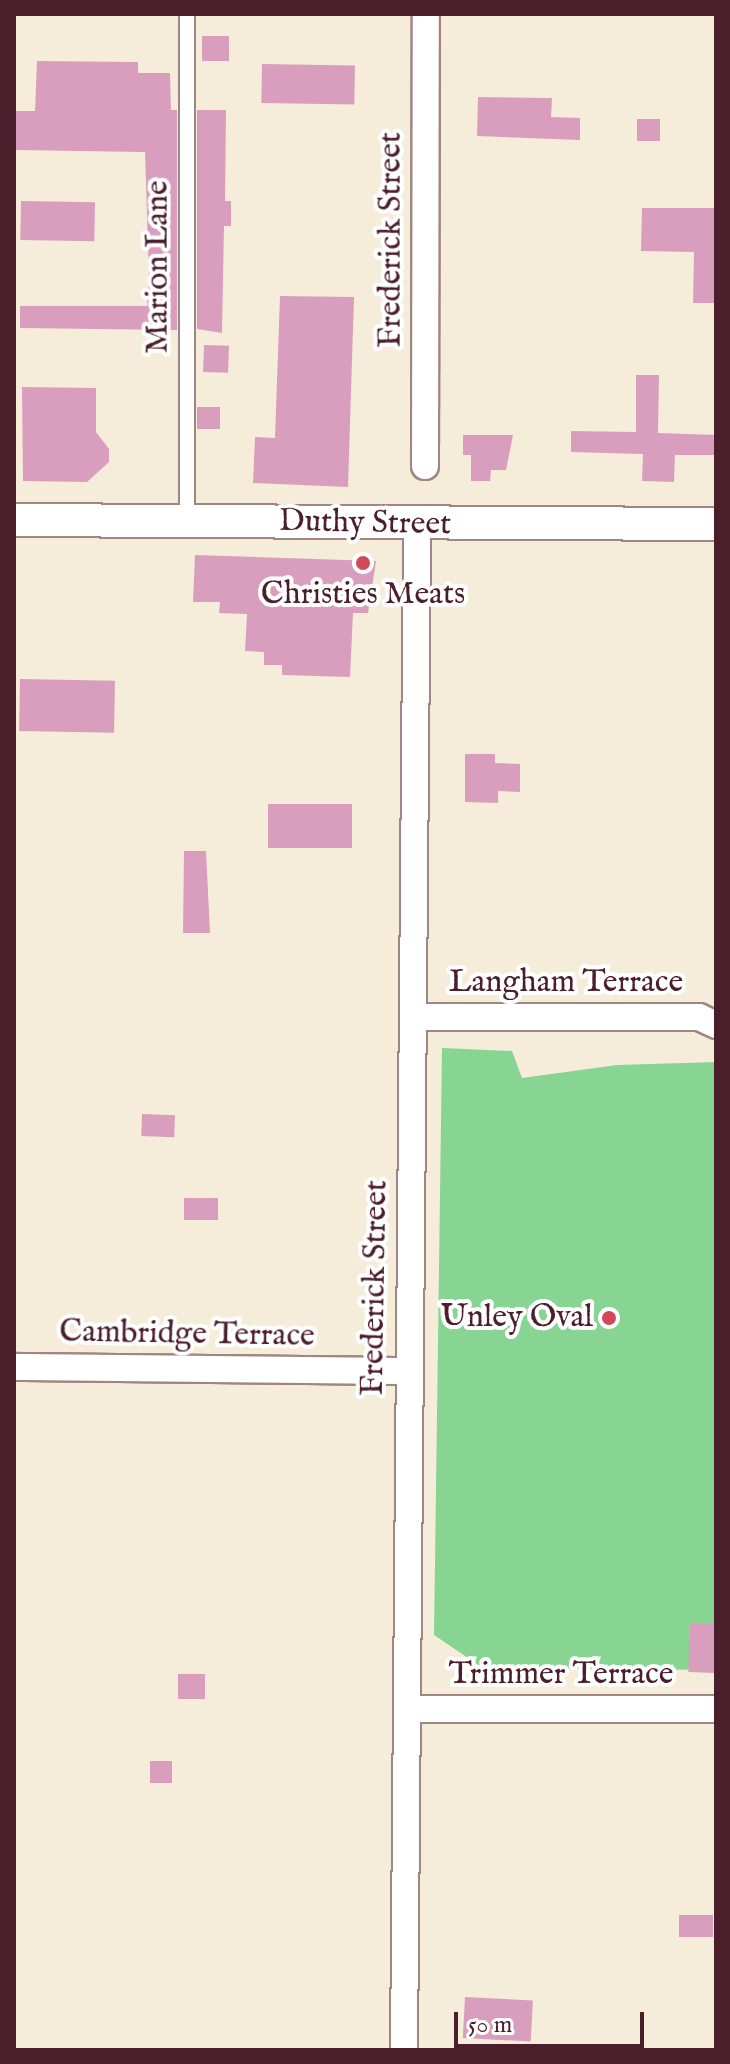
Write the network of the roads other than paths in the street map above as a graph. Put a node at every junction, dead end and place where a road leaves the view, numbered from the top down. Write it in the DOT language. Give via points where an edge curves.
graph roads {
  1 [pos="187,14"];
  2 [pos="426,14"];
  3 [pos="425,466"];
  4 [pos="14,520"];
  5 [pos="187,520"];
  6 [pos="716,524"];
  7 [pos="417,526"];
  8 [pos="414,1017"];
  9 [pos="716,1025"];
  10 [pos="14,1367"];
  11 [pos="408,1371"];
  12 [pos="407,1709"];
  13 [pos="716,1709"];
  14 [pos="404,2050"];
  1 -- 5 [label="lane, Marion Lane"];
  2 -- 3 [label="street, Frederick Street"];
  4 -- 5 [label="street, Duthy Street"];
  5 -- 7 [label="street, Duthy Street"];
  6 -- 7 [label="street, Duthy Street"];
  7 -- 8 [label="street, Frederick Street"];
  8 -- 9 [label="street, Langham Terrace" via="699,1017"];
  8 -- 11 [label="street, Frederick Street"];
  10 -- 11 [label="street, Cambridge Terrace"];
  11 -- 12 [label="street, Frederick Street"];
  12 -- 13 [label="street, Trimmer Terrace"];
  12 -- 14 [label="street, Frederick Street"];
}
